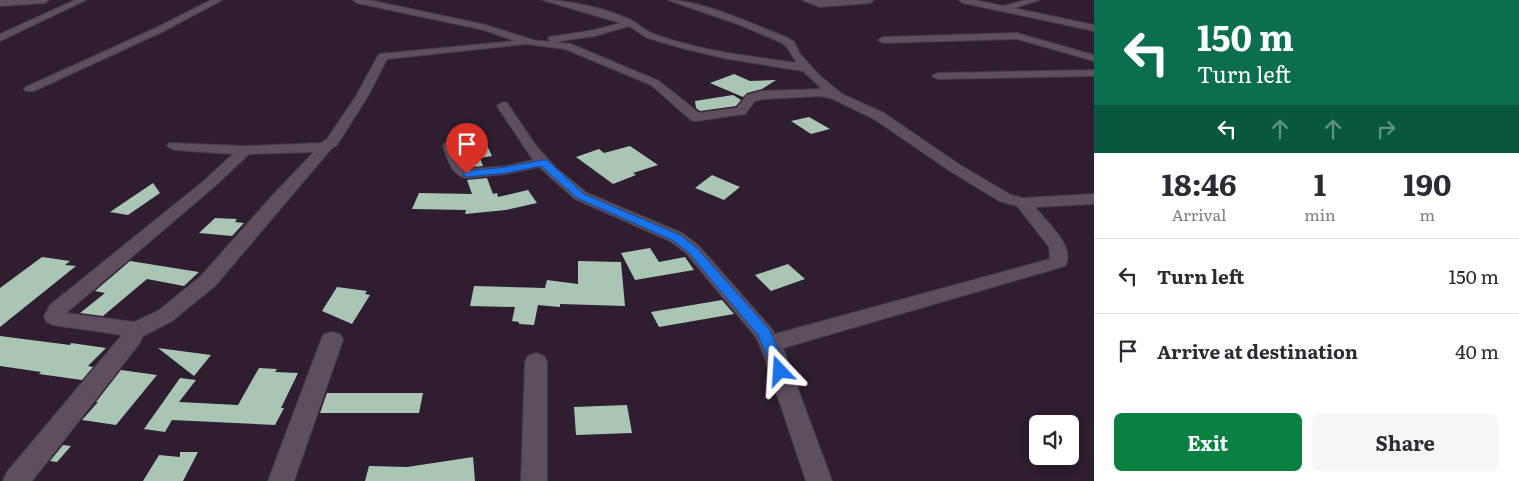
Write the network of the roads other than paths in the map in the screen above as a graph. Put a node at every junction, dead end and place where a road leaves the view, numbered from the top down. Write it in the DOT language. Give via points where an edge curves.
graph roads {
  1 [pos="45,0"];
  2 [pos="82,0"];
  3 [pos="218,0"];
  4 [pos="357,0"];
  5 [pos="546,0"];
  6 [pos="672,0"];
  7 [pos="806,0"];
  8 [pos="870,0"];
  9 [pos="963,0"];
  10 [pos="1036,0"];
  11 [pos="0,3"];
  12 [pos="1002,9"];
  13 [pos="630,23"];
  14 [pos="1094,28"];
  15 [pos="0,38"];
  16 [pos="883,40"];
  17 [pos="532,43"];
  18 [pos="1094,58"];
  19 [pos="807,68"];
  20 [pos="1094,73"];
  21 [pos="938,76"];
  22 [pos="30,89"];
  23 [pos="837,96"];
  24 [pos="503,106"];
  25 [pos="174,146"];
  26 [pos="326,146"];
  27 [pos="450,146"];
  28 [pos="245,150"];
  29 [pos="543,162"];
  30 [pos="1094,198"];
  31 [pos="1023,202"];
  32 [pos="134,331"];
  33 [pos="332,340"];
  34 [pos="770,344"];
  35 [pos="536,362"];
  36 [pos="16,481"];
  37 [pos="281,481"];
  38 [pos="534,481"];
  39 [pos="819,481"];
  1 -- 11 [label="street"];
  2 -- 15 [label="street"];
  3 -- 22 [label="street"];
  4 -- 17 [label="street" via="486,28"];
  5 -- 13 [label="street"];
  6 -- 19 [label="street" via="784,40"];
  7 -- 8 [label="street" via="820,4"];
  9 -- 12 [label="street"];
  10 -- 12 [label="street"];
  12 -- 14 [label="street"];
  13 -- 17 [label="street" via="595,33"];
  13 -- 19 [label="street" via="647,35 687,47"];
  16 -- 18 [label="street" via="1017,36"];
  17 -- 23 [label="street" via="566,46 655,83 696,117 741,111 751,98 762,95 812,92"];
  17 -- 26 [label="street" via="382,56 362,96 332,142"];
  19 -- 23 [label="street"];
  20 -- 21 [label="street"];
  23 -- 31 [label="street" via="879,116 997,194"];
  24 -- 29 [label="street"];
  25 -- 28 [label="street"];
  26 -- 28 [label="street"];
  26 -- 32 [label="street" via="208,281 165,316"];
  27 -- 29 [label="street" via="462,173 467,174"];
  28 -- 32 [label="street" via="57,310 54,317"];
  29 -- 34 [label="street" via="581,196 676,238 692,250"];
  30 -- 31 [label="street"];
  31 -- 34 [label="street" via="1058,246 1059,262"];
  32 -- 36 [label="street" via="132,338"];
  33 -- 37 [label="street"];
  34 -- 39 [label="street"];
  35 -- 38 [label="street"];
}
